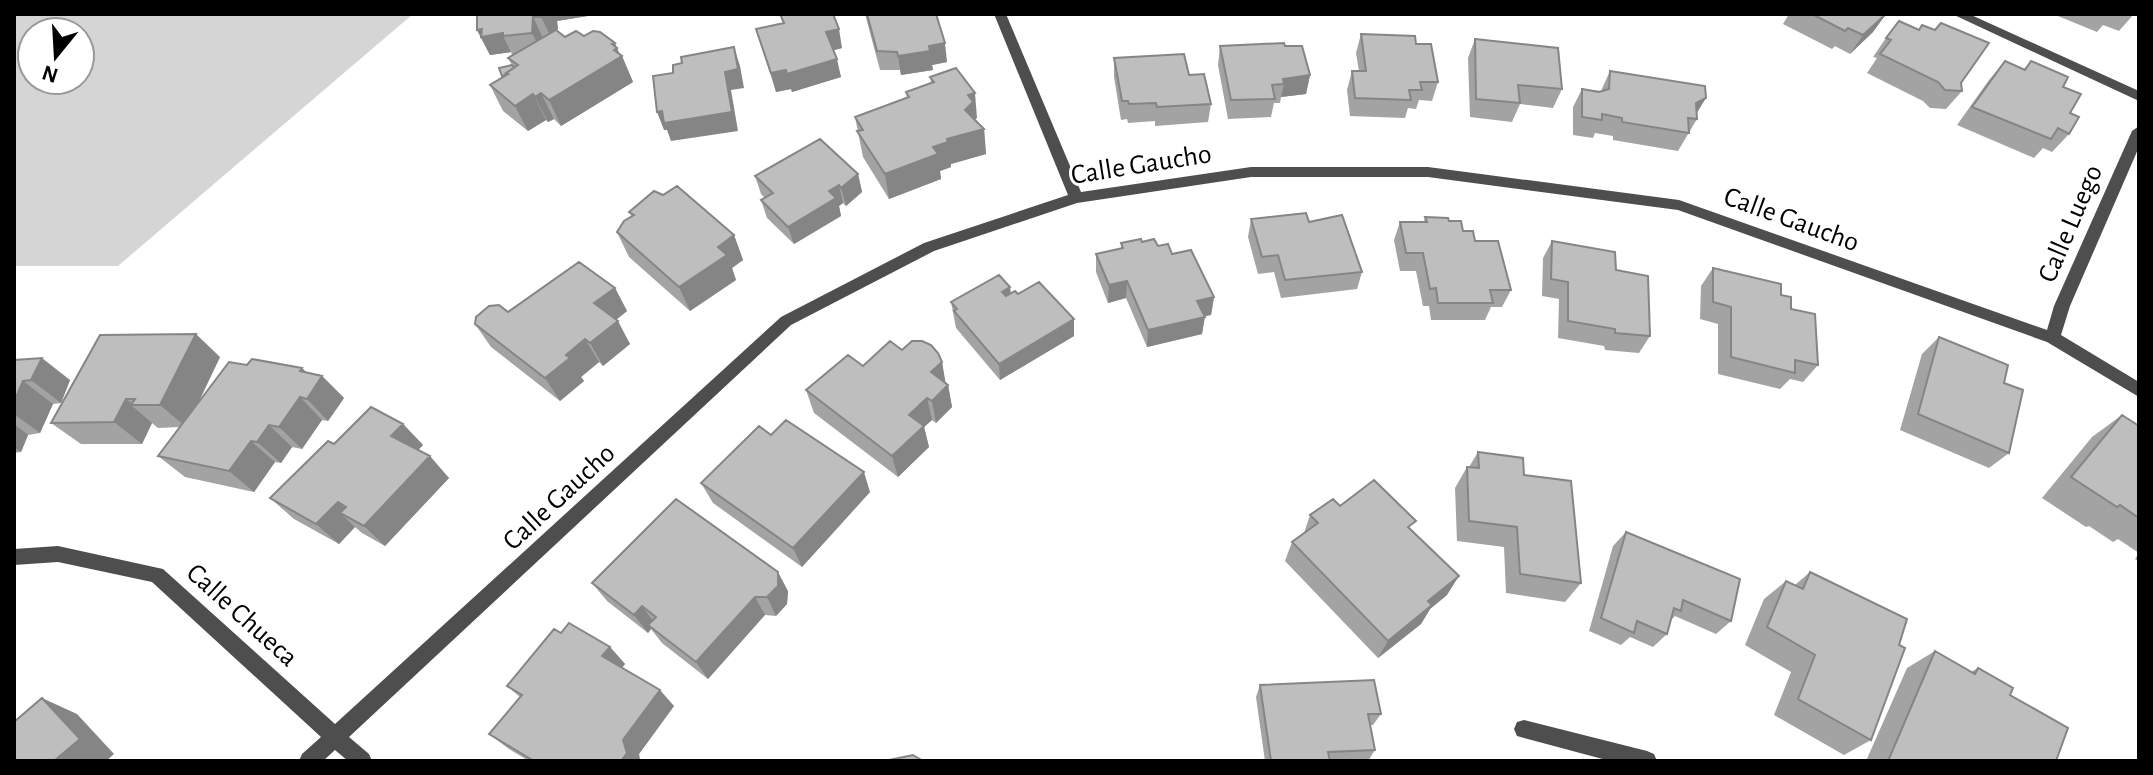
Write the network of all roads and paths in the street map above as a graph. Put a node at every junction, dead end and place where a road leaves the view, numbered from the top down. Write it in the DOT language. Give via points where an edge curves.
graph roads {
  1 [pos="1000,14"];
  2 [pos="1958,14"];
  3 [pos="2139,96"];
  4 [pos="2139,131"];
  5 [pos="1076,198"];
  6 [pos="2052,338"];
  7 [pos="2139,390"];
  8 [pos="14,557"];
  9 [pos="1524,729"];
  10 [pos="335,737"];
  11 [pos="309,761"];
  12 [pos="362,761"];
  13 [pos="1647,761"];
  1 -- 5 [label="street"];
  2 -- 3 [label="street"];
  4 -- 6 [label="street, Calle Luego"];
  5 -- 6 [label="street, Calle Gaucho" via="1251,172 1428,172 1679,205"];
  5 -- 10 [label="street, Calle Gaucho" via="929,247 786,321"];
  6 -- 7 [label="street, Calle Gaucho"];
  8 -- 10 [label="street, Calle Chueca" via="58,554 157,575"];
  9 -- 13 [label="street"];
  10 -- 11 [label="street, Calle Gaucho"];
  10 -- 12 [label="street, Calle Chueca"];
}
